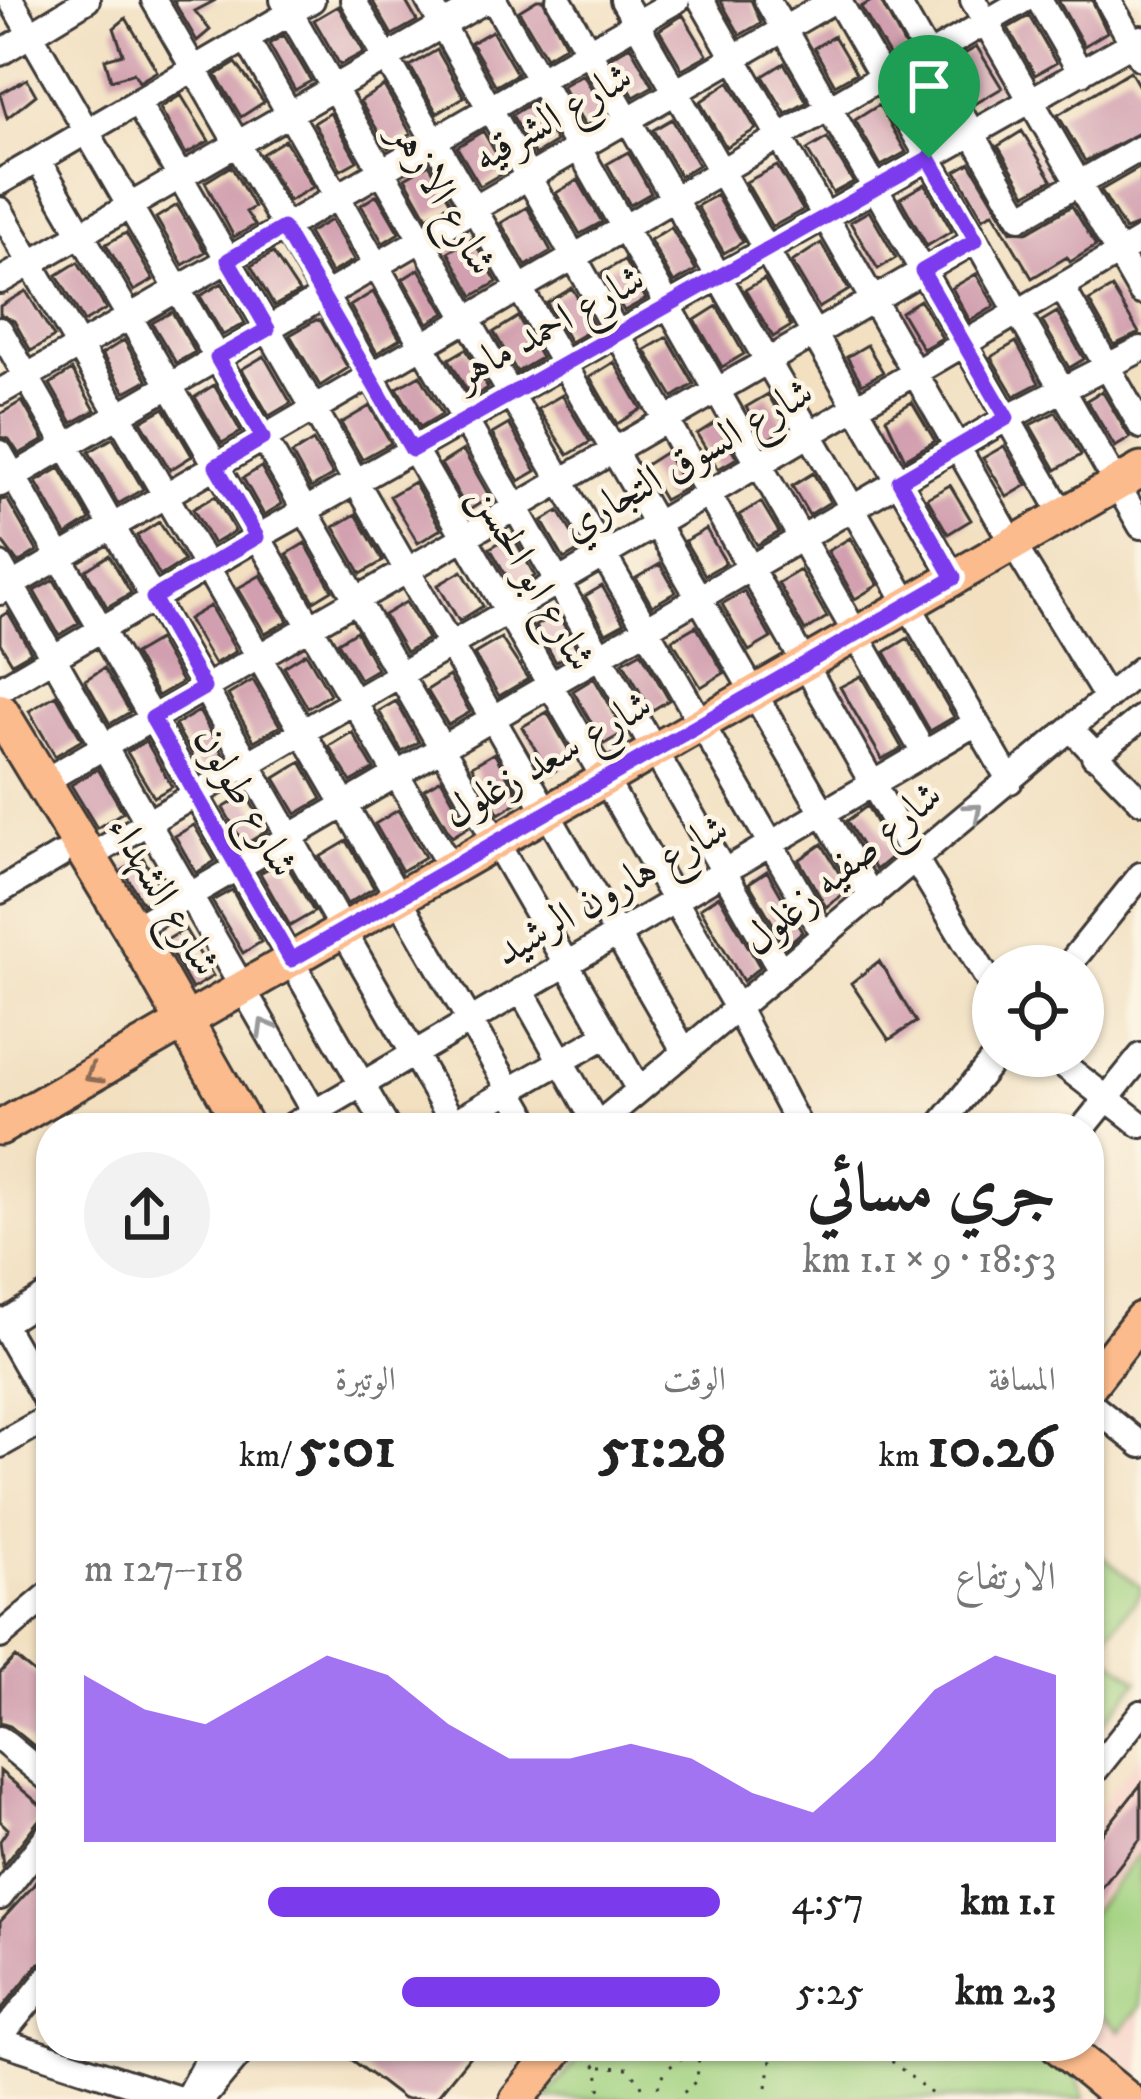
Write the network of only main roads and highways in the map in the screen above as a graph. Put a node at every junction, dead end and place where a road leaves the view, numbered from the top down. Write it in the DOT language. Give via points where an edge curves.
graph roads {
  1 [pos="1129,477"];
  2 [pos="0,712"];
  3 [pos="0,754"];
  4 [pos="74,856"];
  5 [pos="176,1029"];
  6 [pos="212,1113"];
  7 [pos="234,1113"];
  8 [pos="0,1128"];
  9 [pos="1141,1319"];
  10 [pos="1104,1367"];
  11 [pos="548,2061"];
  12 [pos="1078,2061"];
  13 [pos="517,2099"];
  14 [pos="1125,2099"];
  1 -- 5 [label="main road, شارع سعد زغلول"];
  2 -- 4 [label="highway, شارع الشهداء" via="43,782"];
  3 -- 4 [label="highway, شارع الشهداء"];
  4 -- 5 [label="highway, شارع الشهداء"];
  4 -- 5 [label="highway, شارع الشهداء" via="132,929"];
  5 -- 6 [label="highway, شارع الشهداء"];
  5 -- 7 [label="highway, شارع الشهداء"];
  5 -- 8 [label="main road, شارع سعد زغلول, one-way"];
  9 -- 10 [label="main road"];
  11 -- 13 [label="main road"];
  12 -- 14 [label="highway"];
}
